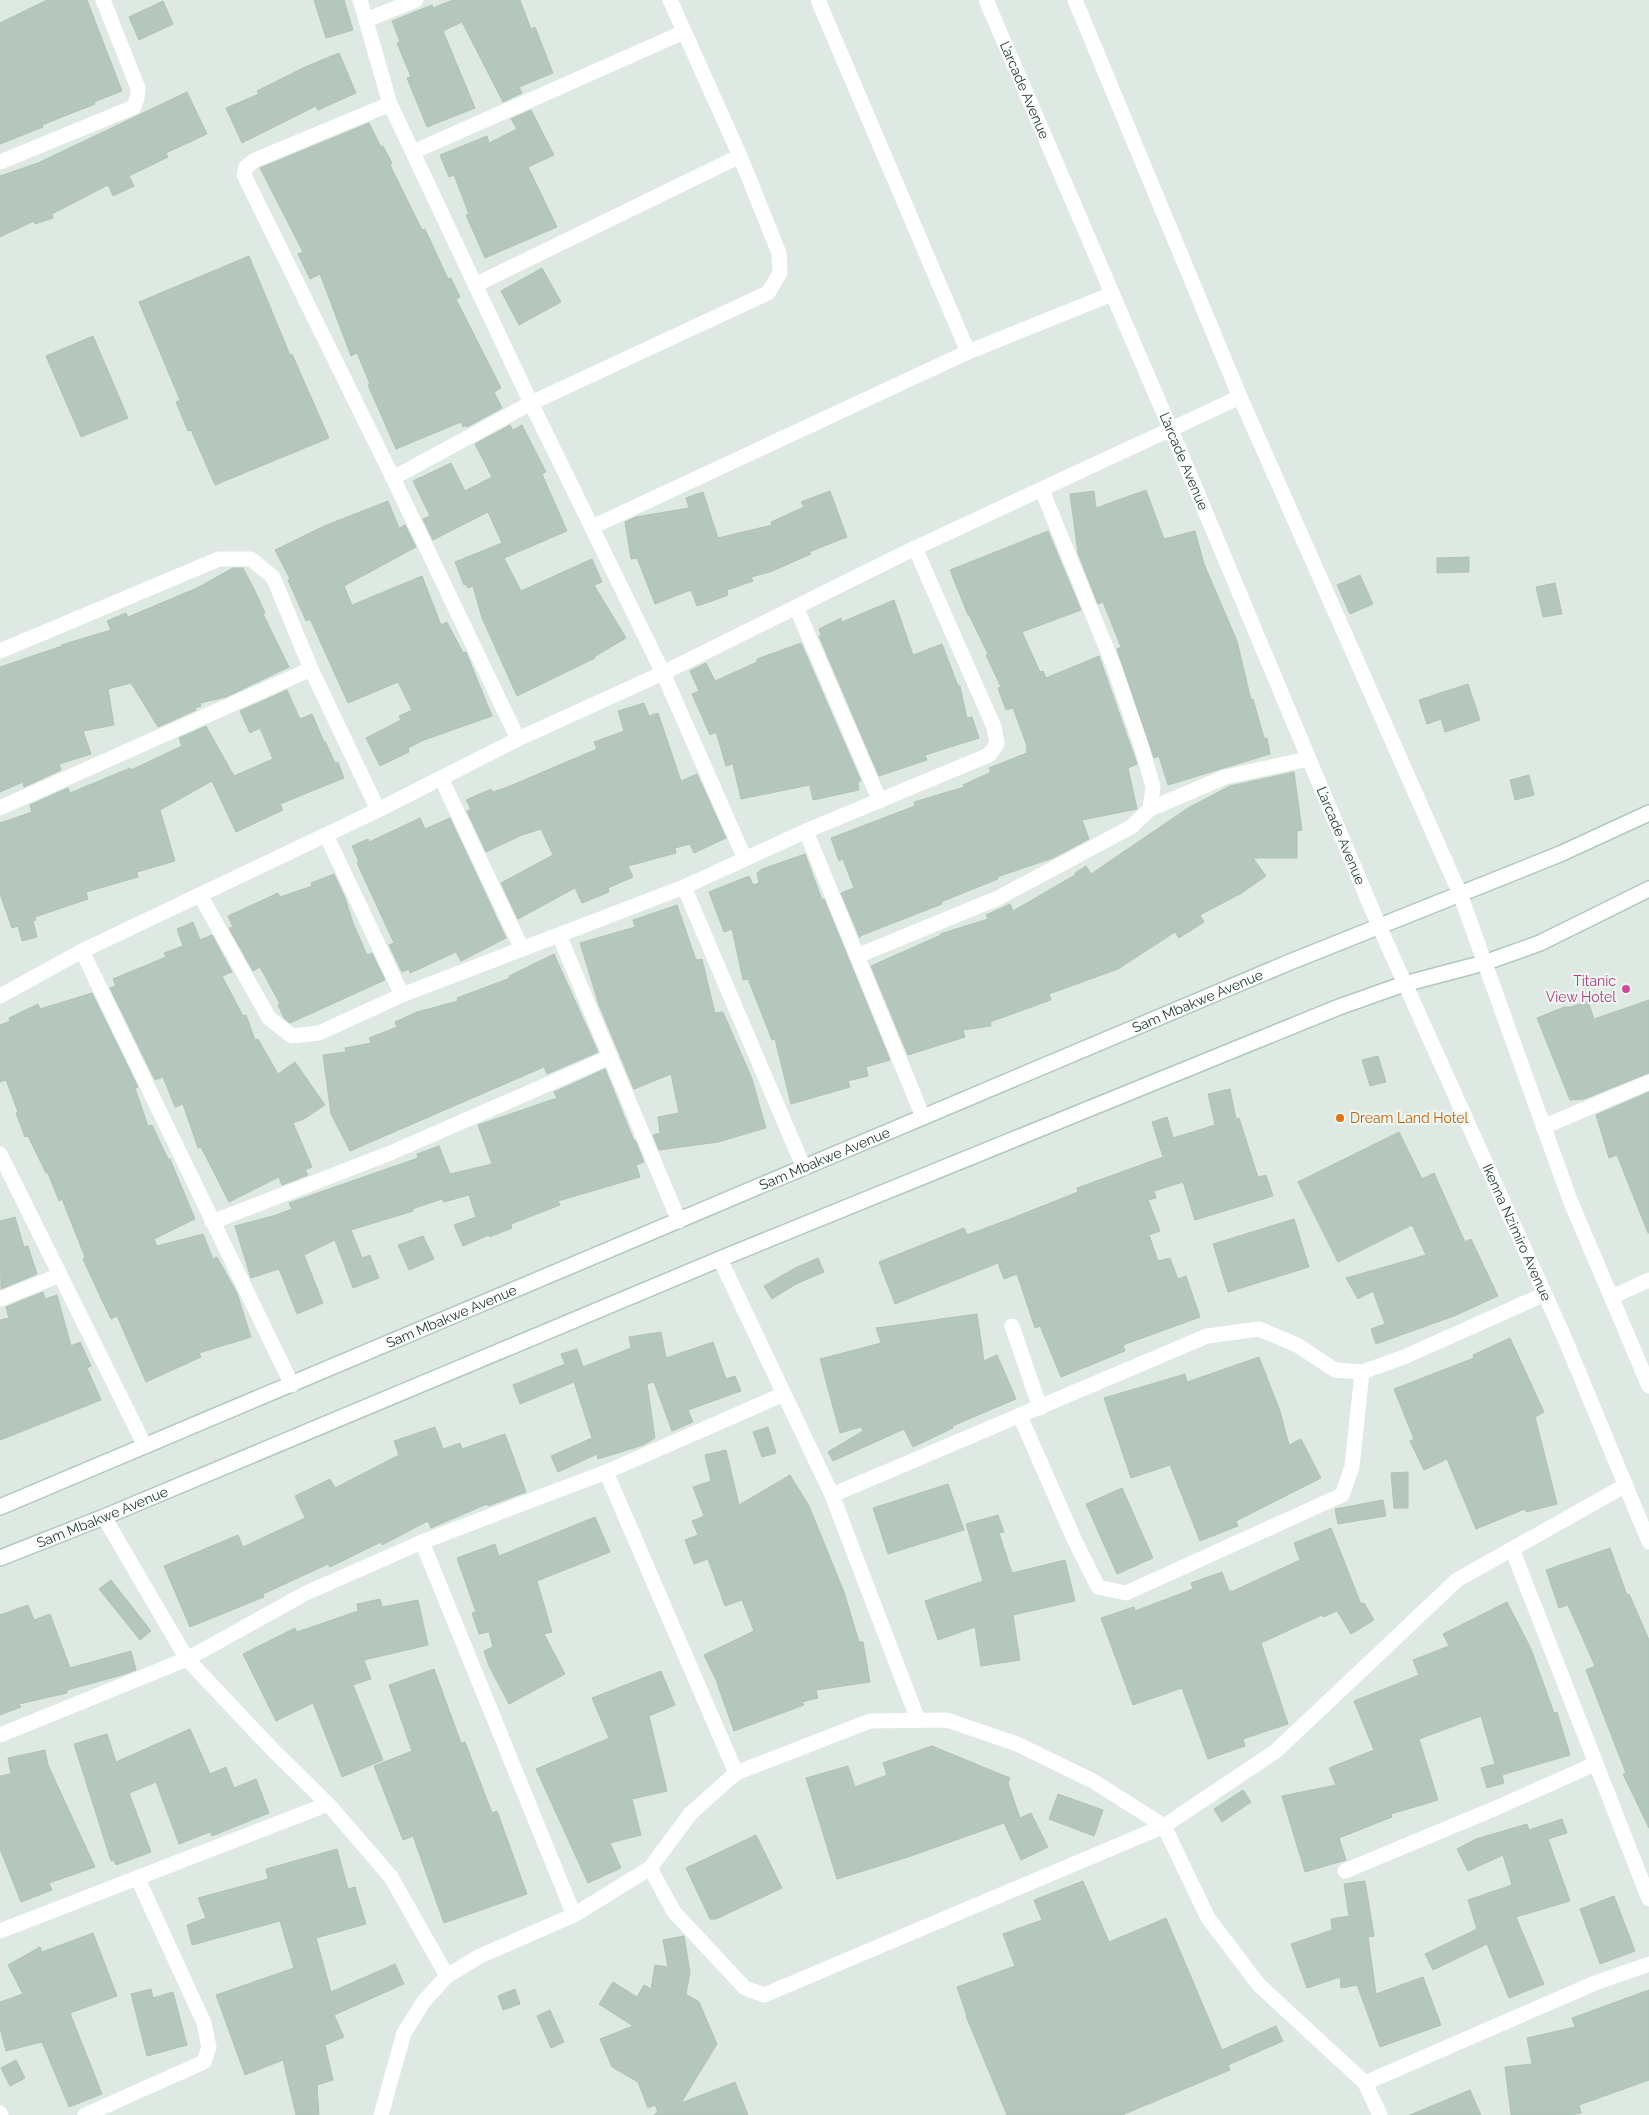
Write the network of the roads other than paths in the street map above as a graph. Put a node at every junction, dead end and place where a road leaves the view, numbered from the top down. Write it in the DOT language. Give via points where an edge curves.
graph roads {
  1 [pos="103,0"];
  2 [pos="360,0"];
  3 [pos="416,0"];
  4 [pos="818,0"];
  5 [pos="986,0"];
  6 [pos="1075,0"];
  7 [pos="676,2"];
  8 [pos="366,20"];
  9 [pos="684,32"];
  10 [pos="390,104"];
  11 [pos="413,152"];
  12 [pos="740,156"];
  13 [pos="0,162"];
  14 [pos="475,285"];
  15 [pos="1112,294"];
  16 [pos="968,352"];
  17 [pos="1240,397"];
  18 [pos="530,403"];
  19 [pos="1170,430"];
  20 [pos="394,478"];
  21 [pos="1042,490"];
  22 [pos="592,527"];
  23 [pos="915,548"];
  24 [pos="796,607"];
  25 [pos="0,651"];
  26 [pos="311,669"];
  27 [pos="663,673"];
  28 [pos="518,740"];
  29 [pos="1308,759"];
  30 [pos="441,778"];
  31 [pos="880,801"];
  32 [pos="0,808"];
  33 [pos="1150,809"];
  34 [pos="378,810"];
  35 [pos="1649,813"];
  36 [pos="806,831"];
  37 [pos="326,835"];
  38 [pos="745,859"];
  39 [pos="684,887"];
  40 [pos="1649,889"];
  41 [pos="1460,894"];
  42 [pos="200,895"];
  43 [pos="1379,926"];
  44 [pos="559,935"];
  45 [pos="522,949"];
  46 [pos="82,951"];
  47 [pos="857,956"];
  48 [pos="1484,963"];
  49 [pos="1404,984"];
  50 [pos="402,995"];
  51 [pos="0,996"];
  52 [pos="610,1057"];
  53 [pos="1649,1082"];
  54 [pos="923,1117"];
  55 [pos="1543,1127"];
  56 [pos="0,1154"];
  57 [pos="804,1168"];
  58 [pos="679,1221"];
  59 [pos="212,1222"];
  60 [pos="720,1259"];
  61 [pos="60,1275"];
  62 [pos="1649,1280"];
  63 [pos="1545,1294"];
  64 [pos="1611,1297"];
  65 [pos="0,1299"];
  66 [pos="1012,1326"];
  67 [pos="1362,1372"];
  68 [pos="292,1384"];
  69 [pos="1649,1386"];
  70 [pos="784,1394"];
  71 [pos="1040,1408"];
  72 [pos="1020,1416"];
  73 [pos="145,1446"];
  74 [pos="606,1472"];
  75 [pos="1626,1485"];
  76 [pos="832,1495"];
  77 [pos="0,1506"];
  78 [pos="104,1517"];
  79 [pos="422,1542"];
  80 [pos="1649,1542"];
  81 [pos="1512,1549"];
  82 [pos="0,1558"];
  83 [pos="187,1659"];
  84 [pos="918,1720"];
  85 [pos="0,1735"];
  86 [pos="1595,1764"];
  87 [pos="736,1773"];
  88 [pos="328,1804"];
  89 [pos="1164,1826"];
  90 [pos="650,1868"];
  91 [pos="1344,1871"];
  92 [pos="138,1879"];
  93 [pos="1649,1899"];
  94 [pos="574,1915"];
  95 [pos="0,1930"];
  96 [pos="1649,1964"];
  97 [pos="447,1976"];
  98 [pos="1365,2083"];
  99 [pos="85,2115"];
  100 [pos="381,2115"];
  101 [pos="1380,2115"];
  1 -- 13 [label="street" via="138,88 134,106"];
  2 -- 8 [label="street"];
  3 -- 8 [label="street"];
  4 -- 16 [label="street"];
  5 -- 15 [label="street, L’arcade Avenue"];
  6 -- 17 [label="street"];
  7 -- 9 [label="street"];
  8 -- 10 [label="street"];
  9 -- 11 [label="street"];
  9 -- 12 [label="street"];
  10 -- 11 [label="street"];
  10 -- 20 [label="street" via="255,160 246,167 244,175"];
  11 -- 14 [label="street"];
  12 -- 14 [label="street"];
  12 -- 18 [label="street" via="780,252 780,273 768,293"];
  14 -- 18 [label="street"];
  15 -- 16 [label="street"];
  15 -- 19 [label="street, L’arcade Avenue"];
  16 -- 22 [label="street"];
  17 -- 19 [label="street"];
  17 -- 41 [label="street"];
  18 -- 20 [label="street"];
  18 -- 22 [label="street"];
  19 -- 21 [label="street"];
  19 -- 29 [label="street, L’arcade Avenue"];
  20 -- 28 [label="street"];
  21 -- 23 [label="street"];
  21 -- 33 [label="street" via="1114,667 1141,745 1153,787"];
  22 -- 27 [label="street"];
  23 -- 24 [label="street"];
  23 -- 31 [label="street" via="994,727 997,744 989,755"];
  24 -- 27 [label="street"];
  24 -- 31 [label="street"];
  25 -- 26 [label="street" via="219,558 251,560 273,577"];
  26 -- 32 [label="street"];
  26 -- 34 [label="street"];
  27 -- 28 [label="street"];
  27 -- 38 [label="street"];
  28 -- 30 [label="street"];
  29 -- 33 [label="street" via="1225,777"];
  29 -- 43 [label="street, L’arcade Avenue"];
  30 -- 34 [label="street"];
  30 -- 45 [label="street"];
  31 -- 36 [label="street"];
  33 -- 47 [label="street" via="1131,827 998,898"];
  34 -- 37 [label="street"];
  35 -- 41 [label="street, Sam Mbakwe Avenue" via="1560,854"];
  36 -- 38 [label="street"];
  36 -- 47 [label="street"];
  37 -- 42 [label="street"];
  37 -- 50 [label="street"];
  38 -- 39 [label="street"];
  39 -- 44 [label="street"];
  39 -- 57 [label="street"];
  40 -- 48 [label="street, Sam Mbakwe Avenue" via="1540,943"];
  41 -- 43 [label="street, Sam Mbakwe Avenue"];
  41 -- 48 [label="street"];
  42 -- 46 [label="street"];
  42 -- 50 [label="street" via="268,1018 292,1036 319,1033"];
  43 -- 49 [label="street, Ikenna Nzimiro Avenue"];
  43 -- 54 [label="street, Sam Mbakwe Avenue"];
  44 -- 45 [label="street"];
  44 -- 52 [label="street"];
  45 -- 50 [label="street"];
  46 -- 51 [label="street"];
  46 -- 59 [label="street"];
  47 -- 54 [label="street"];
  48 -- 49 [label="street, Sam Mbakwe Avenue"];
  48 -- 55 [label="street"];
  49 -- 60 [label="street, Sam Mbakwe Avenue" via="1339,1007"];
  49 -- 63 [label="street, Ikenna Nzimiro Avenue"];
  52 -- 58 [label="street"];
  52 -- 59 [label="street" via="388,1154"];
  53 -- 55 [label="street"];
  54 -- 57 [label="street, Sam Mbakwe Avenue"];
  55 -- 64 [label="street"];
  56 -- 61 [label="street"];
  57 -- 58 [label="street, Sam Mbakwe Avenue"];
  58 -- 68 [label="street, Sam Mbakwe Avenue"];
  59 -- 68 [label="street"];
  60 -- 70 [label="street"];
  60 -- 78 [label="street, Sam Mbakwe Avenue"];
  61 -- 65 [label="street"];
  61 -- 73 [label="street"];
  62 -- 64 [label="street"];
  63 -- 67 [label="street" via="1404,1357"];
  63 -- 75 [label="street, Ikenna Nzimiro Avenue"];
  64 -- 69 [label="street"];
  66 -- 71 [label="street"];
  67 -- 71 [label="street" via="1335,1370 1297,1345 1258,1328 1207,1336"];
  67 -- 72 [label="street" via="1352,1467 1342,1495 1126,1593 1098,1587"];
  68 -- 73 [label="street, Sam Mbakwe Avenue"];
  70 -- 74 [label="street"];
  70 -- 76 [label="street"];
  71 -- 72 [label="street"];
  72 -- 76 [label="street"];
  73 -- 77 [label="street, Sam Mbakwe Avenue"];
  74 -- 79 [label="street"];
  74 -- 87 [label="street"];
  75 -- 80 [label="street, Ikenna Nzimiro Avenue"];
  75 -- 81 [label="street"];
  76 -- 84 [label="street"];
  78 -- 82 [label="street, Sam Mbakwe Avenue"];
  78 -- 83 [label="street"];
  79 -- 83 [label="street" via="306,1594"];
  79 -- 94 [label="street"];
  81 -- 86 [label="street"];
  81 -- 89 [label="street" via="1457,1580 1276,1751"];
  83 -- 85 [label="street"];
  83 -- 88 [label="street"];
  84 -- 87 [label="street" via="870,1721"];
  84 -- 89 [label="street" via="947,1720 1017,1744 1093,1780"];
  86 -- 91 [label="street"];
  86 -- 93 [label="street"];
  87 -- 90 [label="street" via="691,1813"];
  88 -- 92 [label="street"];
  88 -- 97 [label="street" via="391,1877"];
  89 -- 90 [label="street" via="764,1995 745,1988 674,1912"];
  89 -- 98 [label="street" via="1208,1918 1258,1985"];
  90 -- 94 [label="street"];
  92 -- 95 [label="street"];
  92 -- 99 [label="street" via="204,2022 209,2047 204,2062"];
  94 -- 97 [label="street" via="480,1956"];
  96 -- 98 [label="street" via="1595,1983"];
  97 -- 100 [label="street" via="424,2001 404,2033"];
  98 -- 101 [label="street"];
}
